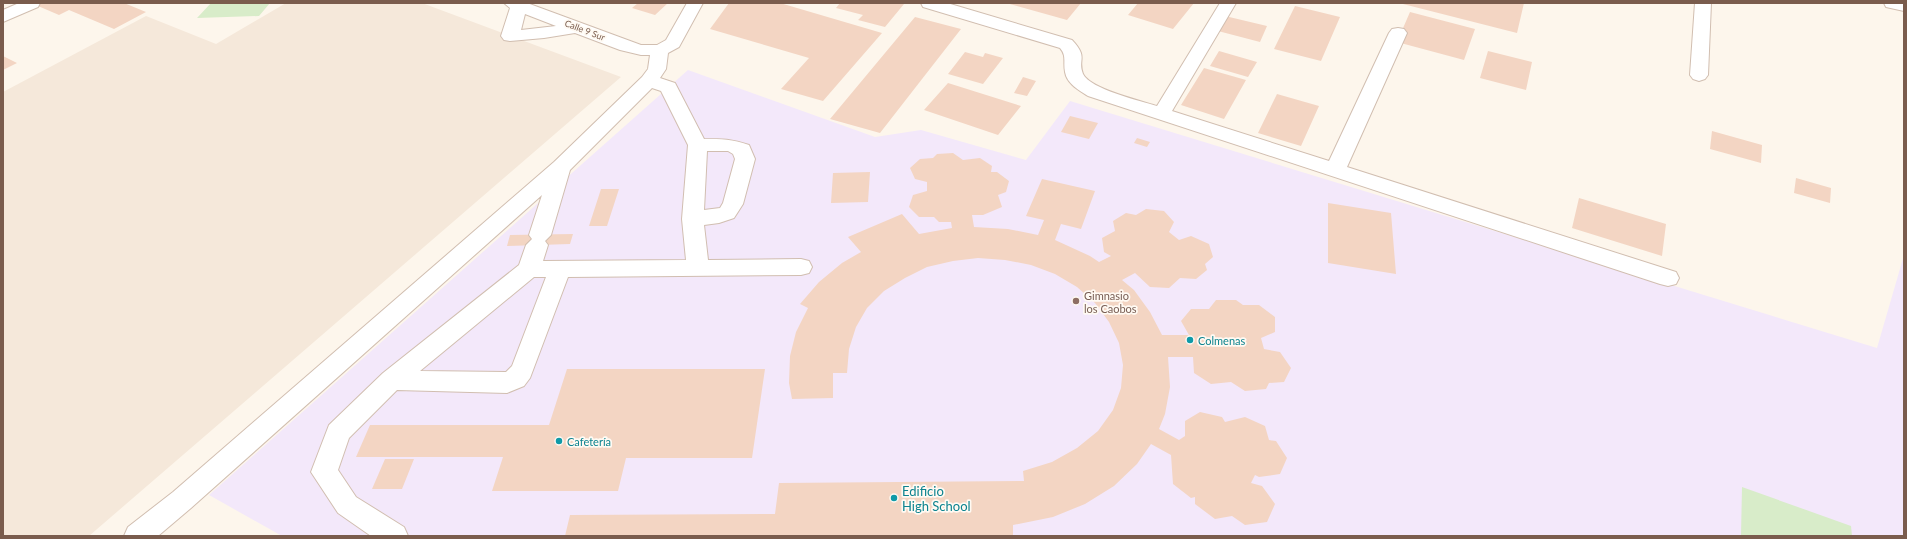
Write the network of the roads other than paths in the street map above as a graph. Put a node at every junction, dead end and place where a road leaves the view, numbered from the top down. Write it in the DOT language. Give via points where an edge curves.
graph roads {
  1 [pos="32,3"];
  2 [pos="695,3"];
  3 [pos="929,3"];
  4 [pos="1228,3"];
  5 [pos="1703,3"];
  6 [pos="1892,3"];
  7 [pos="516,4"];
  8 [pos="1904,6"];
  9 [pos="3,17"];
  10 [pos="577,26"];
  11 [pos="1398,33"];
  12 [pos="660,50"];
  13 [pos="1699,75"];
  14 [pos="649,81"];
  15 [pos="1161,114"];
  16 [pos="698,145"];
  17 [pos="561,167"];
  18 [pos="1335,170"];
  19 [pos="692,219"];
  20 [pos="801,267"];
  21 [pos="698,268"];
  22 [pos="530,269"];
  23 [pos="560,269"];
  24 [pos="1668,278"];
  25 [pos="392,380"];
  26 [pos="138,536"];
  27 [pos="394,536"];
  1 -- 9 [label="street"];
  2 -- 12 [label="street" via="673,43"];
  3 -- 15 [label="street" via="1066,44 1072,48 1075,56 1072,70 1075,79 1086,88"];
  4 -- 15 [label="street"];
  5 -- 13 [label="street"];
  6 -- 8 [label="street"];
  7 -- 10 [label="street, Calle 9 Sur"];
  7 -- 10 [label="street" via="510,36 544,33"];
  10 -- 12 [label="street, Calle 9 Sur" via="626,46 641,50"];
  11 -- 18 [label="street"];
  12 -- 14 [label="street" via="657,69"];
  14 -- 16 [label="street" via="668,87"];
  14 -- 17 [label="street"];
  15 -- 18 [label="street"];
  16 -- 19 [label="street"];
  16 -- 19 [label="street" via="730,145 742,150 745,159 734,204 727,213"];
  17 -- 22 [label="street"];
  17 -- 26 [label="street"];
  18 -- 24 [label="street"];
  19 -- 21 [label="street"];
  20 -- 21 [label="street"];
  21 -- 23 [label="street"];
  22 -- 23 [label="street"];
  22 -- 25 [label="street"];
  23 -- 25 [label="street" via="522,371 515,379 506,383"];
  25 -- 27 [label="street" via="338,432 324,472 347,505"];
}
